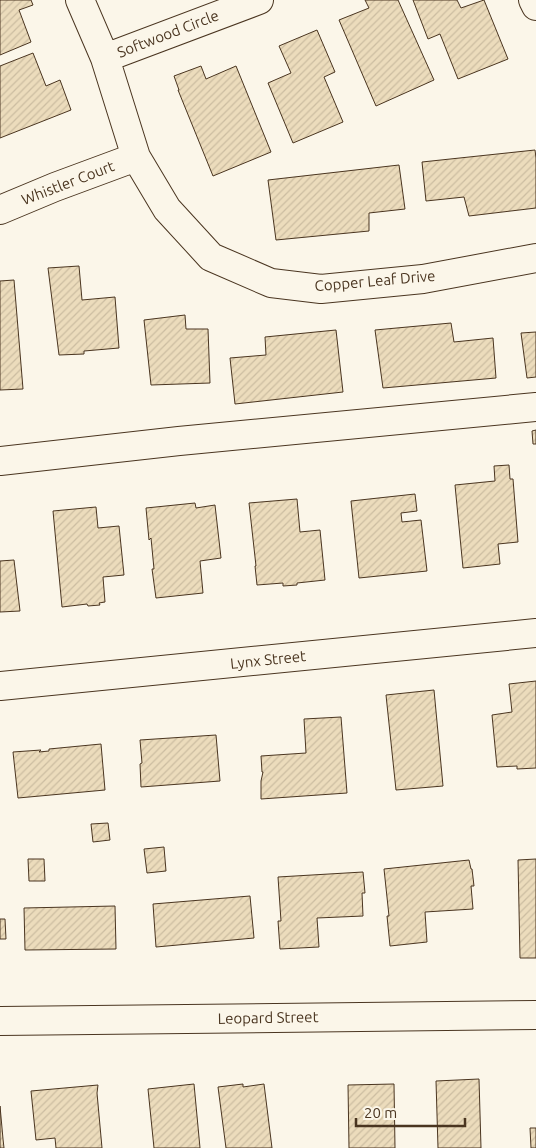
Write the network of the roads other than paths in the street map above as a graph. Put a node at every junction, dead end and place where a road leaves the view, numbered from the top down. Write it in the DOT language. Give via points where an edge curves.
graph roads {
  1 [pos="80,0"];
  2 [pos="259,0"];
  3 [pos="534,0"];
  4 [pos="536,6"];
  5 [pos="105,58"];
  6 [pos="136,157"];
  7 [pos="0,210"];
  8 [pos="536,258"];
  9 [pos="536,407"];
  10 [pos="0,461"];
  11 [pos="536,633"];
  12 [pos="0,686"];
  13 [pos="536,1015"];
  14 [pos="0,1021"];
  1 -- 5 [label="street, Copper Leaf Drive"];
  2 -- 5 [label="street, Softwood Circle"];
  3 -- 4 [label="street"];
  5 -- 6 [label="street, Copper Leaf Drive"];
  6 -- 7 [label="street, Whistler Court"];
  6 -- 8 [label="street, Copper Leaf Drive" via="167,210 211,257 271,283 322,289 423,278"];
  9 -- 10 [label="street"];
  11 -- 12 [label="street, Lynx Street"];
  13 -- 14 [label="street, Leopard Street"];
}
